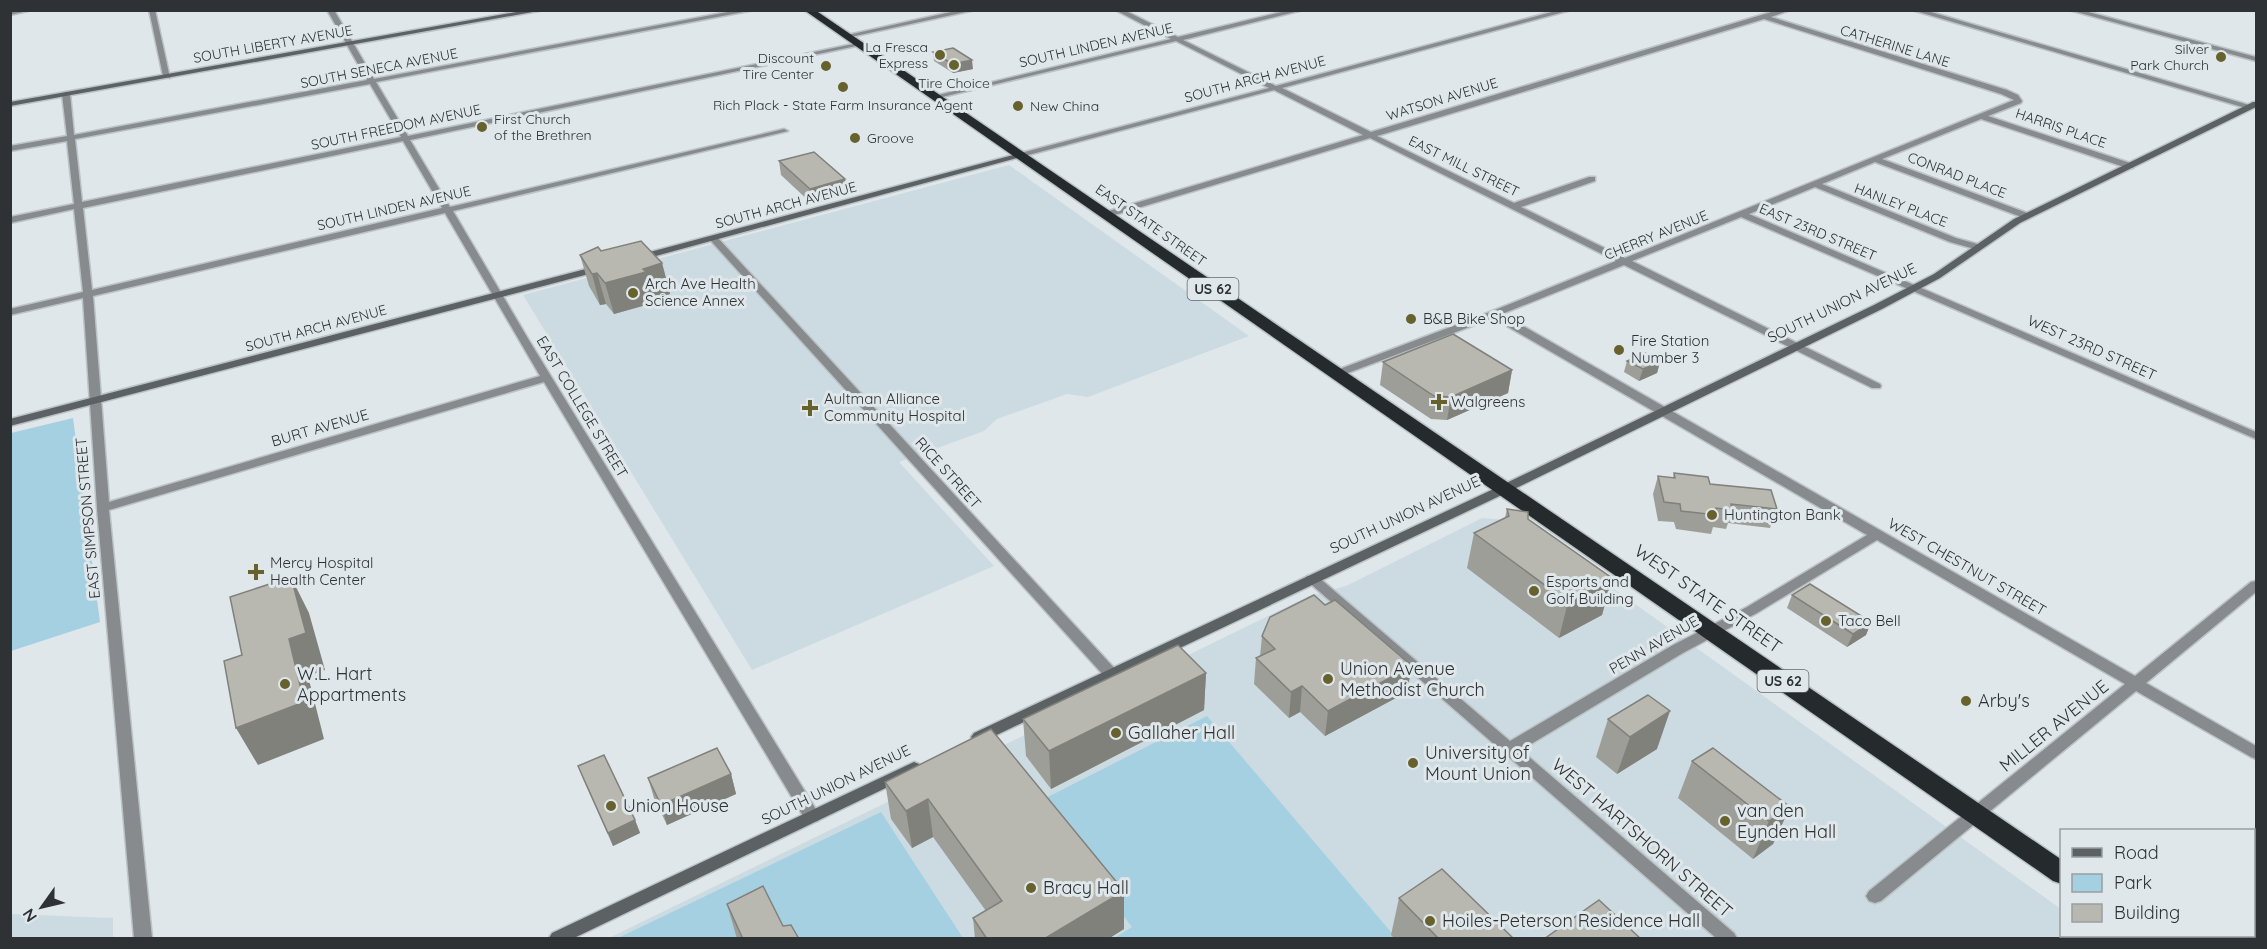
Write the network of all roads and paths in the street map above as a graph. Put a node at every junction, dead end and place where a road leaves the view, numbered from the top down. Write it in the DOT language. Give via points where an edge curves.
graph roads {
  1 [pos="29,10"];
  2 [pos="152,10"];
  3 [pos="330,10"];
  4 [pos="541,10"];
  5 [pos="751,10"];
  6 [pos="808,10"];
  7 [pos="972,10"];
  8 [pos="1118,10"];
  9 [pos="1300,10"];
  10 [pos="1568,10"];
  11 [pos="1787,10"];
  12 [pos="1930,10"];
  13 [pos="2072,10"];
  14 [pos="1919,11"];
  15 [pos="10,13"];
  16 [pos="508,13"];
  17 [pos="1764,17"];
  18 [pos="1991,30"];
  19 [pos="846,36"];
  20 [pos="1177,39"];
  21 [pos="350,44"];
  22 [pos="858,45"];
  23 [pos="2256,59"];
  24 [pos="167,76"];
  25 [pos="371,81"];
  26 [pos="1276,88"];
  27 [pos="66,94"];
  28 [pos="934,97"];
  29 [pos="2018,98"];
  30 [pos="10,104"];
  31 [pos="2255,105"];
  32 [pos="1984,117"];
  33 [pos="784,131"];
  34 [pos="1371,135"];
  35 [pos="70,138"];
  36 [pos="406,138"];
  37 [pos="10,149"];
  38 [pos="1020,156"];
  39 [pos="1877,160"];
  40 [pos="2130,166"];
  41 [pos="1592,179"];
  42 [pos="1816,184"];
  43 [pos="78,206"];
  44 [pos="1515,206"];
  45 [pos="447,210"];
  46 [pos="1105,214"];
  47 [pos="1743,214"];
  48 [pos="2027,216"];
  49 [pos="10,220"];
  50 [pos="714,238"];
  51 [pos="1978,247"];
  52 [pos="632,260"];
  53 [pos="1626,261"];
  54 [pos="613,265"];
  55 [pos="1916,288"];
  56 [pos="87,294"];
  57 [pos="497,295"];
  58 [pos="10,312"];
  59 [pos="1494,314"];
  60 [pos="1798,345"];
  61 [pos="1336,374"];
  62 [pos="546,378"];
  63 [pos="1876,386"];
  64 [pos="94,401"];
  65 [pos="1660,411"];
  66 [pos="10,423"];
  67 [pos="2256,436"];
  68 [pos="1504,489"];
  69 [pos="103,508"];
  70 [pos="1878,534"];
  71 [pos="1312,579"];
  72 [pos="2256,585"];
  73 [pos="1711,631"];
  74 [pos="1111,674"];
  75 [pos="2138,684"];
  76 [pos="969,742"];
  77 [pos="1510,749"];
  78 [pos="2256,753"];
  79 [pos="927,761"];
  80 [pos="1976,814"];
  81 [pos="812,816"];
  82 [pos="2060,873"];
  83 [pos="1875,896"];
  84 [pos="143,939"];
  85 [pos="558,939"];
  86 [pos="1728,939"];
  1 -- 15 [label="street"];
  2 -- 24 [label="street"];
  3 -- 21 [label="street, EAST COLLEGE STREET"];
  4 -- 16 [label="main road, SOUTH LIBERTY AVENUE"];
  5 -- 25 [label="street, SOUTH SENECA AVENUE"];
  6 -- 19 [label="highway, EAST STATE STREET / US 62"];
  7 -- 19 [label="street"];
  8 -- 20 [label="street, EAST MILL STREET"];
  9 -- 20 [label="street, SOUTH LINDEN AVENUE"];
  10 -- 26 [label="street, SOUTH ARCH AVENUE"];
  11 -- 17 [label="street, WATSON AVENUE"];
  12 -- 18 [label="street"];
  13 -- 23 [label="street"];
  14 -- 18 [label="street"];
  16 -- 21 [label="main road, SOUTH LIBERTY AVENUE"];
  17 -- 29 [label="street, CATHERINE LANE"];
  17 -- 34 [label="street, WATSON AVENUE"];
  18 -- 31 [label="street"];
  19 -- 22 [label="highway, EAST STATE STREET / US 62"];
  20 -- 26 [label="street, EAST MILL STREET"];
  20 -- 28 [label="street, SOUTH LINDEN AVENUE"];
  21 -- 24 [label="main road, SOUTH LIBERTY AVENUE"];
  21 -- 25 [label="street, EAST COLLEGE STREET"];
  22 -- 28 [label="highway, EAST STATE STREET / US 62"];
  22 -- 36 [label="street, SOUTH FREEDOM AVENUE"];
  24 -- 27 [label="main road, SOUTH LIBERTY AVENUE"];
  25 -- 35 [label="street, SOUTH SENECA AVENUE"];
  25 -- 36 [label="street, EAST COLLEGE STREET"];
  26 -- 34 [label="street, EAST MILL STREET"];
  26 -- 38 [label="street, SOUTH ARCH AVENUE"];
  27 -- 30 [label="main road, SOUTH LIBERTY AVENUE"];
  27 -- 35 [label="street, EAST SIMPSON STREET"];
  28 -- 38 [label="highway, EAST STATE STREET / US 62"];
  29 -- 32 [label="street, CHERRY AVENUE" via="2016,104"];
  31 -- 40 [label="main road, SOUTH UNION AVENUE"];
  32 -- 39 [label="street, CHERRY AVENUE"];
  32 -- 40 [label="street, HARRIS PLACE"];
  33 -- 45 [label="street, SOUTH LINDEN AVENUE"];
  34 -- 44 [label="street, EAST MILL STREET"];
  34 -- 46 [label="street, WATSON AVENUE"];
  35 -- 37 [label="street, SOUTH SENECA AVENUE"];
  35 -- 43 [label="street, EAST SIMPSON STREET"];
  36 -- 43 [label="street, SOUTH FREEDOM AVENUE"];
  36 -- 45 [label="street, EAST COLLEGE STREET"];
  38 -- 46 [label="highway, EAST STATE STREET / US 62"];
  38 -- 50 [label="main road, SOUTH ARCH AVENUE"];
  39 -- 42 [label="street, CHERRY AVENUE"];
  39 -- 48 [label="street, CONRAD PLACE"];
  40 -- 48 [label="main road, SOUTH UNION AVENUE"];
  41 -- 44 [label="street"];
  42 -- 47 [label="street, CHERRY AVENUE"];
  42 -- 51 [label="street, HANLEY PLACE"];
  43 -- 49 [label="street, SOUTH FREEDOM AVENUE"];
  43 -- 56 [label="street, EAST SIMPSON STREET"];
  44 -- 53 [label="street, EAST MILL STREET"];
  45 -- 56 [label="street, SOUTH LINDEN AVENUE"];
  45 -- 57 [label="street, EAST COLLEGE STREET"];
  46 -- 61 [label="highway, EAST STATE STREET / US 62"];
  47 -- 53 [label="street, CHERRY AVENUE"];
  47 -- 55 [label="street, EAST 23RD STREET"];
  48 -- 51 [label="main road, SOUTH UNION AVENUE"];
  50 -- 52 [label="main road, SOUTH ARCH AVENUE"];
  50 -- 74 [label="street, RICE STREET"];
  51 -- 55 [label="main road, SOUTH UNION AVENUE"];
  53 -- 59 [label="street, CHERRY AVENUE"];
  53 -- 60 [label="street, EAST MILL STREET"];
  54 -- 57 [label="main road, SOUTH ARCH AVENUE"];
  55 -- 60 [label="main road, SOUTH UNION AVENUE"];
  55 -- 67 [label="street, WEST 23RD STREET"];
  56 -- 58 [label="street, SOUTH LINDEN AVENUE"];
  56 -- 64 [label="street, EAST SIMPSON STREET"];
  57 -- 62 [label="street, EAST COLLEGE STREET"];
  57 -- 64 [label="main road, SOUTH ARCH AVENUE"];
  59 -- 61 [label="street, CHERRY AVENUE"];
  59 -- 65 [label="street, WEST CHESTNUT STREET"];
  60 -- 63 [label="street, EAST MILL STREET"];
  60 -- 65 [label="main road, SOUTH UNION AVENUE"];
  61 -- 68 [label="highway, EAST STATE STREET / US 62"];
  62 -- 69 [label="street, BURT AVENUE"];
  62 -- 81 [label="street, EAST COLLEGE STREET"];
  64 -- 66 [label="main road, SOUTH ARCH AVENUE"];
  64 -- 69 [label="street, EAST SIMPSON STREET"];
  65 -- 68 [label="main road, SOUTH UNION AVENUE"];
  65 -- 70 [label="street, WEST CHESTNUT STREET"];
  68 -- 71 [label="main road, SOUTH UNION AVENUE"];
  68 -- 73 [label="highway, WEST STATE STREET / US 62"];
  69 -- 84 [label="street, EAST SIMPSON STREET"];
  70 -- 73 [label="street, PENN AVENUE"];
  70 -- 75 [label="street, WEST CHESTNUT STREET"];
  71 -- 74 [label="main road, SOUTH UNION AVENUE"];
  71 -- 77 [label="street, WEST HARTSHORN STREET"];
  72 -- 75 [label="street, MILLER AVENUE"];
  73 -- 77 [label="street, PENN AVENUE"];
  73 -- 80 [label="highway, WEST STATE STREET / US 62"];
  74 -- 76 [label="main road, SOUTH UNION AVENUE"];
  75 -- 78 [label="street, WEST CHESTNUT STREET"];
  75 -- 80 [label="street, MILLER AVENUE"];
  77 -- 86 [label="street, WEST HARTSHORN STREET"];
  79 -- 81 [label="main road, SOUTH UNION AVENUE"];
  80 -- 82 [label="highway, WEST STATE STREET / US 62"];
  80 -- 83 [label="street, MILLER AVENUE"];
  81 -- 85 [label="main road, SOUTH UNION AVENUE"];
}
